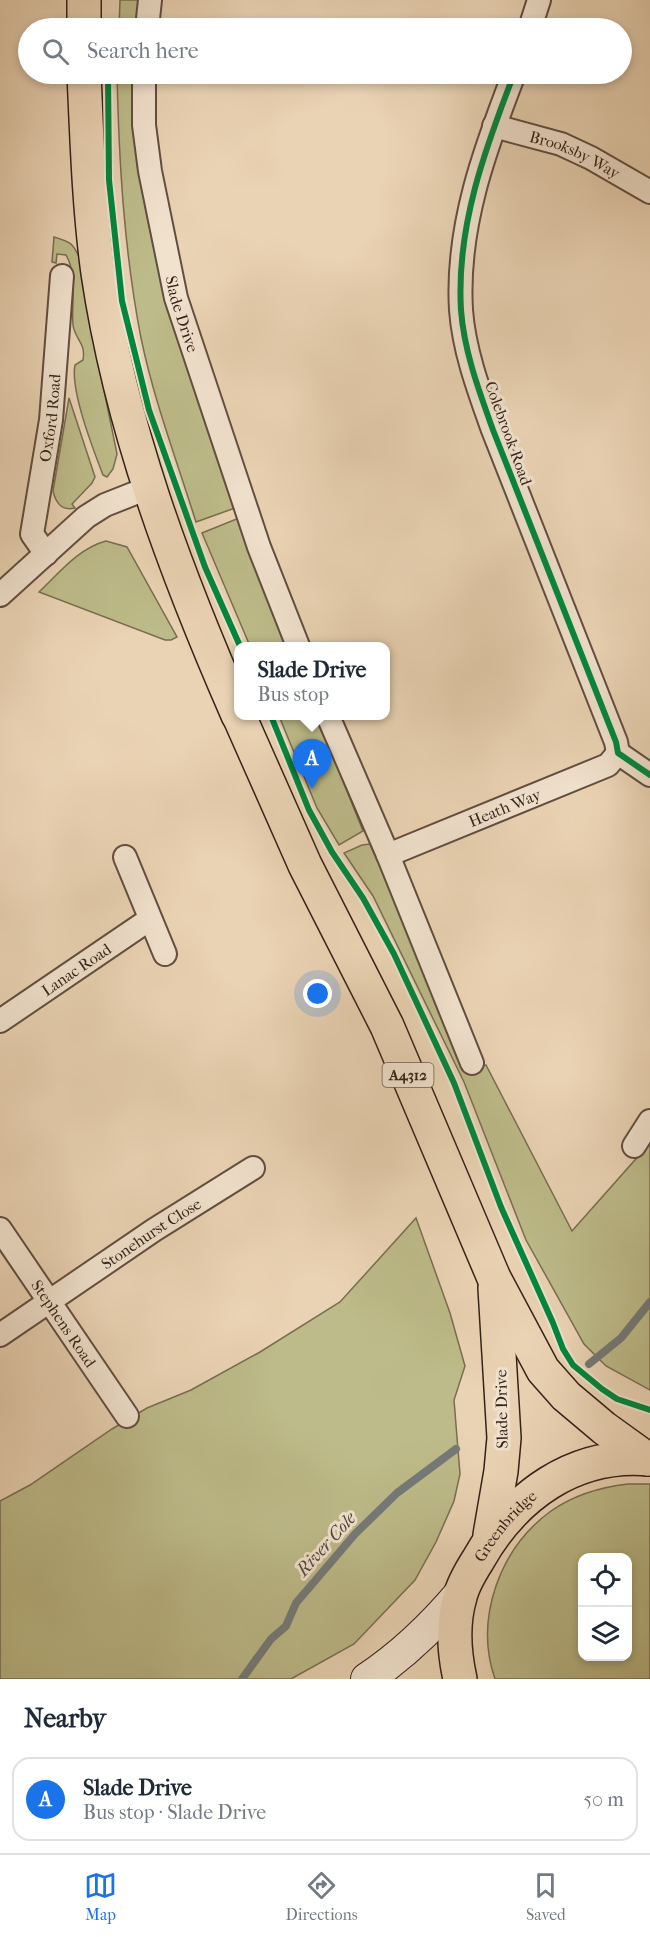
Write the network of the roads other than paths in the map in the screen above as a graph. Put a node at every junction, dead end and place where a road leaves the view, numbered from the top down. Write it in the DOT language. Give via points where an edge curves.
graph roads {
  1 [pos="84,0"];
  2 [pos="150,0"];
  3 [pos="539,0"];
  4 [pos="84,18"];
  5 [pos="148,18"];
  6 [pos="533,18"];
  7 [pos="85,84"];
  8 [pos="144,84"];
  9 [pos="510,84"];
  10 [pos="494,126"];
  11 [pos="650,192"];
  12 [pos="63,276"];
  13 [pos="148,488"];
  14 [pos="46,554"];
  15 [pos="0,595"];
  16 [pos="296,642"];
  17 [pos="234,703"];
  18 [pos="241,720"];
  19 [pos="330,720"];
  20 [pos="618,753"];
  21 [pos="650,775"];
  22 [pos="388,855"];
  23 [pos="125,857"];
  24 [pos="150,919"];
  25 [pos="165,954"];
  26 [pos="0,1021"];
  27 [pos="472,1063"];
  28 [pos="650,1121"];
  29 [pos="634,1146"];
  30 [pos="253,1168"];
  31 [pos="0,1229"];
  32 [pos="494,1278"];
  33 [pos="49,1302"];
  34 [pos="0,1335"];
  35 [pos="127,1416"];
  36 [pos="649,1459"];
  37 [pos="489,1540"];
  38 [pos="460,1594"];
  39 [pos="367,1679"];
  40 [pos="460,1679"];
  1 -- 4 [label="main road"];
  2 -- 5 [label="street"];
  3 -- 6 [label="street"];
  7 -- 13 [label="main road, Slade Drive / A4312" via="99,277 124,402"];
  8 -- 16 [label="street, Slade Drive" via="150,171 176,298 252,528"];
  9 -- 10 [label="street, Colebrook Road"];
  10 -- 11 [label="street, Brooksby Way" via="561,144"];
  10 -- 20 [label="street, Colebrook Road" via="464,236 461,301 467,350 493,430"];
  12 -- 14 [label="street, Oxford Road" via="51,420 32,534"];
  13 -- 14 [label="street" via="86,517"];
  13 -- 17 [label="main road, Slade Drive / A4312"];
  14 -- 15 [label="street"];
  18 -- 32 [label="main road, Slade Drive / A4312" via="305,865 387,1026"];
  19 -- 22 [label="street"];
  20 -- 21 [label="street"];
  20 -- 22 [label="street, Heath Way" via="608,765"];
  22 -- 27 [label="street"];
  23 -- 24 [label="street"];
  24 -- 25 [label="street"];
  24 -- 26 [label="street, Lanac Road"];
  28 -- 29 [label="street"];
  30 -- 33 [label="street, Stonehurst Close"];
  31 -- 33 [label="street, Stephens Road"];
  32 -- 36 [label="main road, Slade Drive / A4312" via="553,1383 604,1428"];
  32 -- 37 [label="main road, Slade Drive / A4312" via="504,1438"];
  33 -- 34 [label="street, Stonehurst Close"];
  33 -- 35 [label="street, Stephens Road"];
  36 -- 37 [label="main road, Greenbridge / A4312" via="605,1461 551,1481 517,1505"];
  37 -- 38 [label="main road, Greenbridge / A4312"];
  38 -- 39 [label="main road" via="417,1641"];
  38 -- 40 [label="main road, Greenbridge / A4312" via="455,1638"];
}
